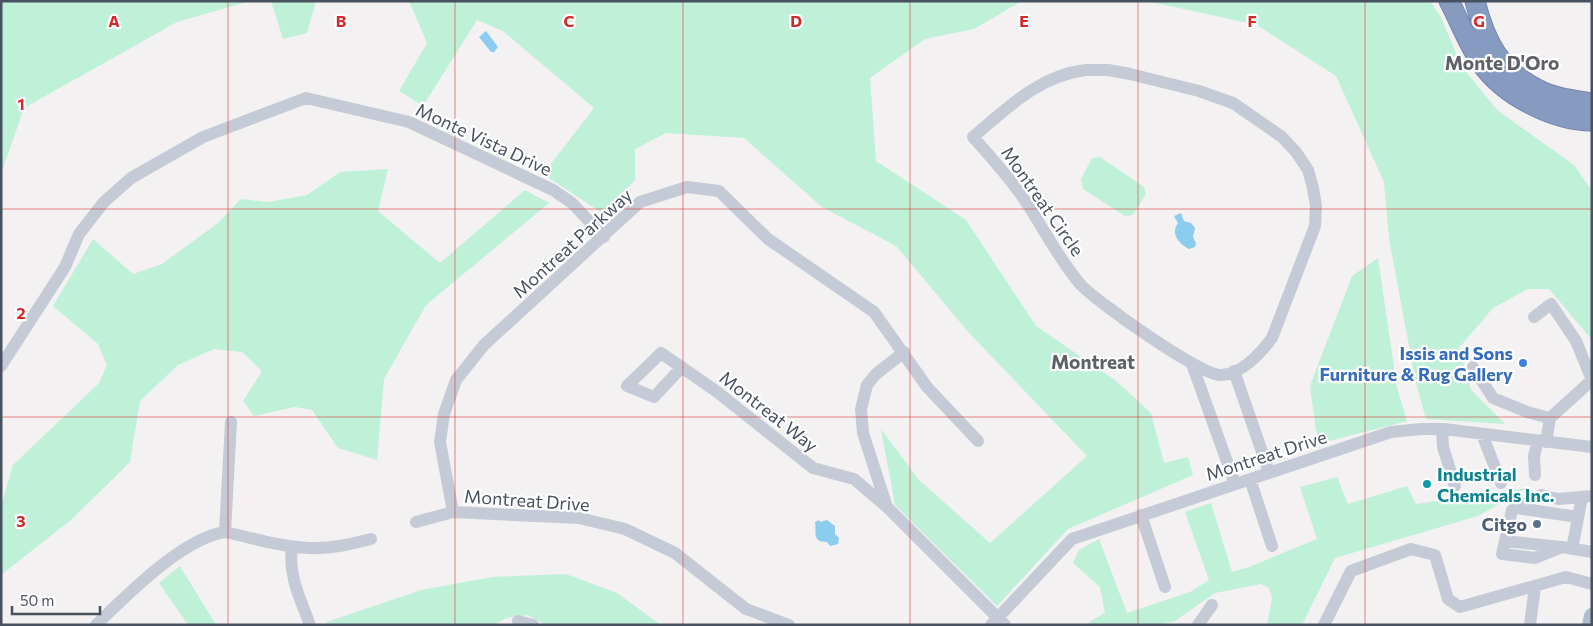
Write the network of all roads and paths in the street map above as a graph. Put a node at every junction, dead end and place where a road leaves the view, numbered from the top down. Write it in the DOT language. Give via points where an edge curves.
graph roads {
  1 [pos="1449,1"];
  2 [pos="1475,1"];
  3 [pos="1591,112"];
  4 [pos="604,237"];
  5 [pos="1534,317"];
  6 [pos="904,352"];
  7 [pos="1192,364"];
  8 [pos="1,366"];
  9 [pos="682,367"];
  10 [pos="1473,367"];
  11 [pos="1234,372"];
  12 [pos="1550,418"];
  13 [pos="231,422"];
  14 [pos="1442,429"];
  15 [pos="1482,434"];
  16 [pos="978,441"];
  17 [pos="1542,441"];
  18 [pos="1592,447"];
  19 [pos="1269,472"];
  20 [pos="1535,475"];
  21 [pos="1250,479"];
  22 [pos="1501,483"];
  23 [pos="1235,484"];
  24 [pos="1455,486"];
  25 [pos="1587,496"];
  26 [pos="887,507"];
  27 [pos="1516,508"];
  28 [pos="453,512"];
  29 [pos="1141,515"];
  30 [pos="1578,517"];
  31 [pos="416,522"];
  32 [pos="225,532"];
  33 [pos="371,539"];
  34 [pos="1272,546"];
  35 [pos="292,547"];
  36 [pos="1567,548"];
  37 [pos="1592,552"];
  38 [pos="1592,584"];
  39 [pos="1535,586"];
  40 [pos="1165,587"];
  41 [pos="1212,605"];
  42 [pos="1592,616"];
  43 [pos="998,623"];
  44 [pos="516,624"];
  45 [pos="96,625"];
  46 [pos="310,625"];
  47 [pos="533,625"];
  48 [pos="789,625"];
  49 [pos="1198,625"];
  50 [pos="1324,625"];
  51 [pos="1530,625"];
  52 [pos="1590,625"];
  1 -- 3 [label="highway" via="1481,63 1513,94 1564,117"];
  2 -- 3 [label="highway" via="1488,41 1499,59 1539,90"];
  4 -- 6 [label="street, Montreat Parkway" via="640,202 687,187 718,191 768,239 874,312"];
  4 -- 8 [label="street, Monte Vista Drive" via="572,203 552,190 409,122 306,98 202,137 131,178 104,202 79,234 64,267"];
  4 -- 28 [label="street, Montreat Parkway" via="484,345 456,380 444,414 440,442"];
  5 -- 12 [label="street" via="1551,304 1576,342 1592,380"];
  6 -- 16 [label="street, Montreat Parkway" via="927,387"];
  6 -- 26 [label="street, Montreat Way" via="867,384 861,409 863,433"];
  7 -- 11 [label="street, Montreat Circle" via="1221,375"];
  7 -- 11 [label="street, Montreat Circle" via="1109,309 1081,284 1010,178 974,138 1019,98 1050,79 1070,72 1108,70 1199,91 1233,104 1282,136 1308,170 1316,206 1314,226 1272,338 1261,353"];
  7 -- 23 [label="street"];
  9 -- 26 [label="street, Montreat Way" via="813,468 854,480"];
  10 -- 12 [label="street" via="1493,398"];
  11 -- 19 [label="street"];
  12 -- 17 [label="street"];
  13 -- 32 [label="street"];
  14 -- 15 [label="street, Montreat Drive"];
  14 -- 19 [label="street, Montreat Drive" via="1391,432"];
  14 -- 24 [label="street" via="1443,447"];
  15 -- 17 [label="street, Montreat Drive"];
  15 -- 22 [label="street"];
  17 -- 18 [label="street, Montreat Drive"];
  17 -- 20 [label="street" via="1534,456"];
  19 -- 21 [label="street, Montreat Drive"];
  21 -- 23 [label="street, Montreat Drive"];
  21 -- 34 [label="street"];
  23 -- 29 [label="street, Montreat Drive"];
  25 -- 27 [label="street" via="1558,499 1541,495"];
  25 -- 30 [label="street"];
  26 -- 43 [label="street, Montreat Way"];
  27 -- 30 [label="street"];
  27 -- 36 [label="street" via="1512,510 1502,554 1535,558"];
  28 -- 31 [label="street, Montreat Drive"];
  28 -- 48 [label="street, Montreat Drive" via="579,518 625,529 675,553 746,609"];
  29 -- 40 [label="street"];
  29 -- 43 [label="street, Montreat Drive" via="1072,539"];
  30 -- 36 [label="street"];
  32 -- 35 [label="street"];
  32 -- 45 [label="street" via="190,545 153,572"];
  33 -- 35 [label="street" via="330,548"];
  35 -- 46 [label="street" via="292,575"];
  36 -- 37 [label="street"];
  38 -- 39 [label="street" via="1566,577"];
  39 -- 50 [label="street" via="1460,607 1448,599 1435,555 1411,549 1351,571"];
  39 -- 51 [label="street"];
  41 -- 49 [label="street"];
  42 -- 52 [label="main road"];
  44 -- 47 [label="street"];
}
